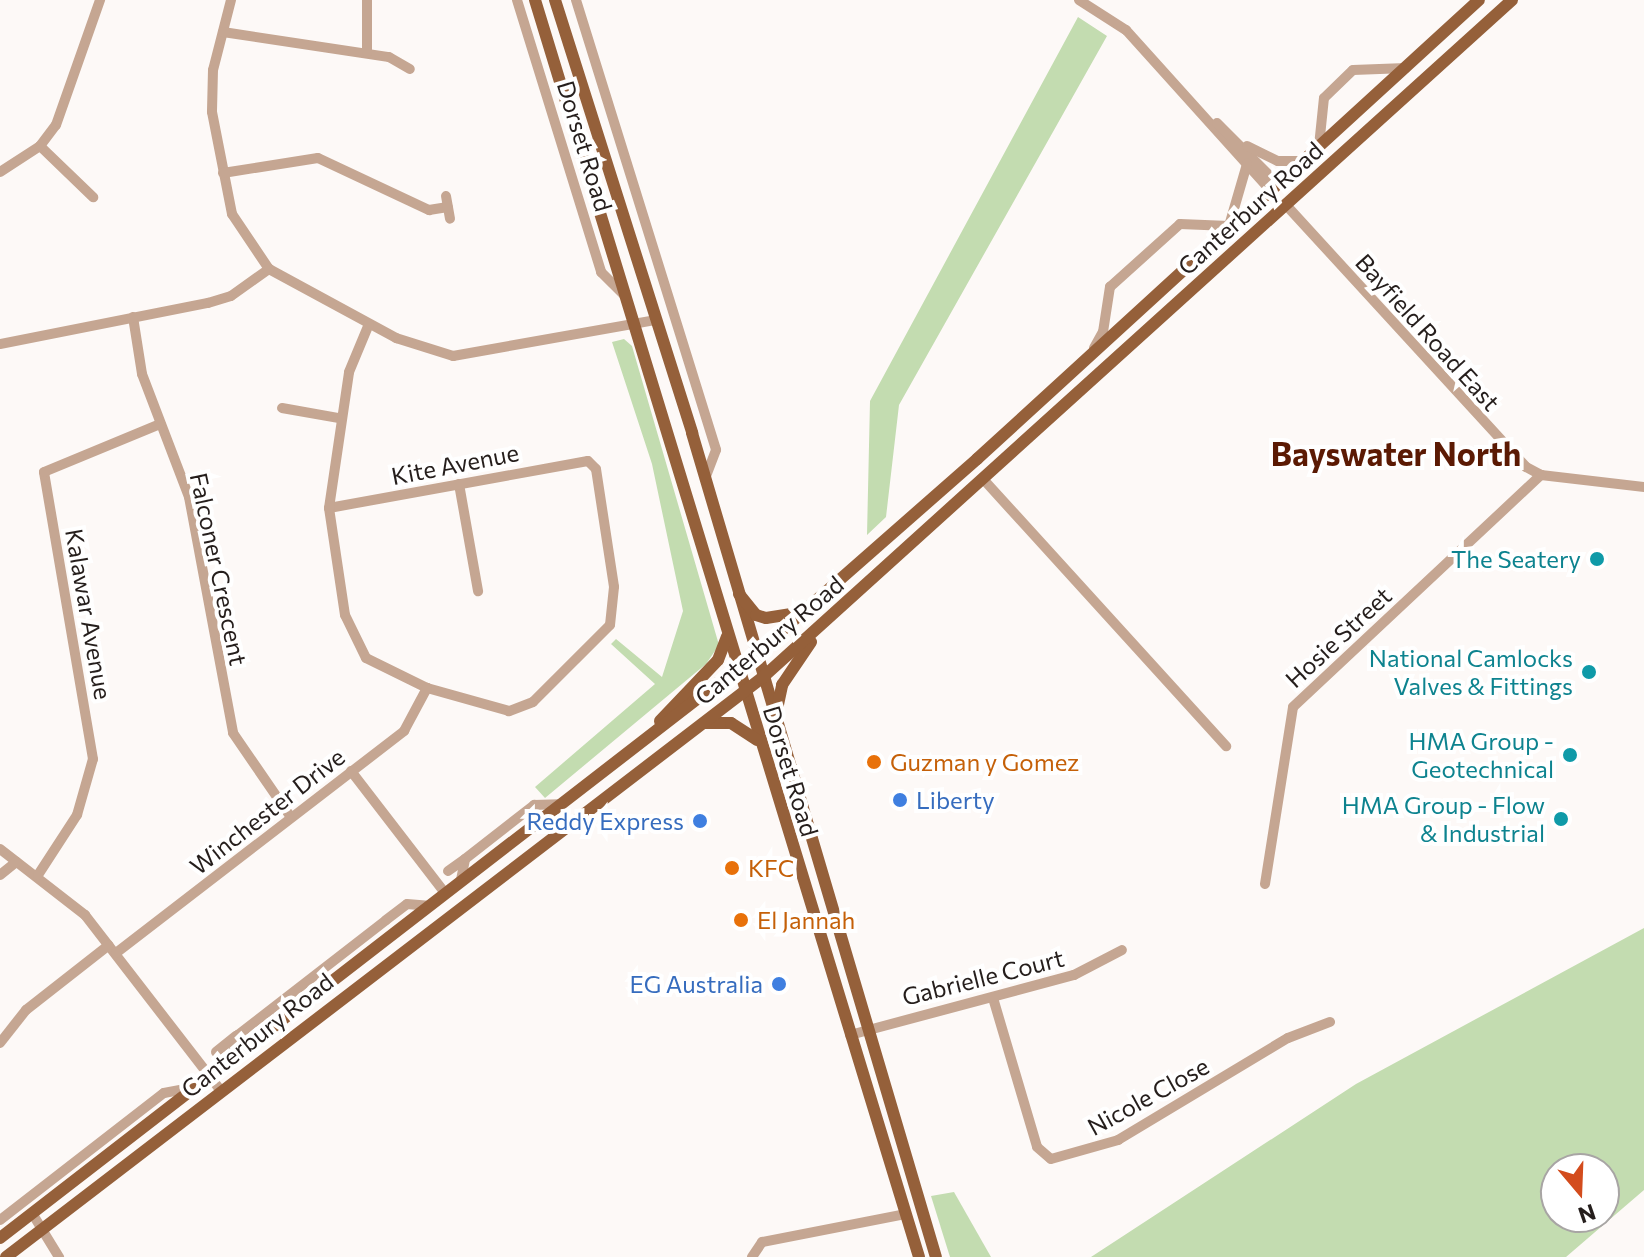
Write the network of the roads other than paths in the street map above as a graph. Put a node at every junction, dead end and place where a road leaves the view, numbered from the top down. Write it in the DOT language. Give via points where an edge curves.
graph roads {
  1 [pos="100,0"];
  2 [pos="231,0"];
  3 [pos="367,0"];
  4 [pos="517,0"];
  5 [pos="535,0"];
  6 [pos="555,0"];
  7 [pos="576,0"];
  8 [pos="1079,0"];
  9 [pos="1479,0"];
  10 [pos="1512,0"];
  11 [pos="223,32"];
  12 [pos="367,53"];
  13 [pos="1406,68"];
  14 [pos="410,69"];
  15 [pos="1211,120"];
  16 [pos="1238,141"];
  17 [pos="40,146"];
  18 [pos="1319,146"];
  19 [pos="622,152"];
  20 [pos="1302,161"];
  21 [pos="1247,164"];
  22 [pos="0,172"];
  23 [pos="223,173"];
  24 [pos="610,176"];
  25 [pos="1274,187"];
  26 [pos="446,196"];
  27 [pos="93,197"];
  28 [pos="1286,205"];
  29 [pos="1229,226"];
  30 [pos="269,269"];
  31 [pos="626,297"];
  32 [pos="133,317"];
  33 [pos="655,320"];
  34 [pos="369,324"];
  35 [pos="635,326"];
  36 [pos="0,344"];
  37 [pos="1088,358"];
  38 [pos="1068,377"];
  39 [pos="1082,391"];
  40 [pos="282,408"];
  41 [pos="339,418"];
  42 [pos="160,424"];
  43 [pos="1541,475"];
  44 [pos="705,479"];
  45 [pos="984,480"];
  46 [pos="459,484"];
  47 [pos="1644,487"];
  48 [pos="329,508"];
  49 [pos="735,589"];
  50 [pos="478,591"];
  51 [pos="804,611"];
  52 [pos="823,627"];
  53 [pos="727,637"];
  54 [pos="754,655"];
  55 [pos="737,669"];
  56 [pos="762,678"];
  57 [pos="427,688"];
  58 [pos="744,692"];
  59 [pos="776,721"];
  60 [pos="705,723"];
  61 [pos="759,742"];
  62 [pos="1226,746"];
  63 [pos="633,749"];
  64 [pos="351,771"];
  65 [pos="559,804"];
  66 [pos="290,816"];
  67 [pos="0,849"];
  68 [pos="465,859"];
  69 [pos="16,862"];
  70 [pos="448,871"];
  71 [pos="0,875"];
  72 [pos="38,875"];
  73 [pos="461,880"];
  74 [pos="1265,884"];
  75 [pos="445,893"];
  76 [pos="428,906"];
  77 [pos="458,910"];
  78 [pos="112,949"];
  79 [pos="1122,950"];
  80 [pos="993,998"];
  81 [pos="1330,1022"];
  82 [pos="866,1029"];
  83 [pos="238,1035"];
  84 [pos="850,1035"];
  85 [pos="0,1043"];
  86 [pos="216,1052"];
  87 [pos="231,1059"];
  88 [pos="211,1075"];
  89 [pos="195,1087"];
  90 [pos="223,1089"];
  91 [pos="922,1209"];
  92 [pos="32,1213"];
  93 [pos="906,1214"];
  94 [pos="0,1220"];
  95 [pos="43,1228"];
  96 [pos="0,1238"];
  97 [pos="6,1257"];
  98 [pos="59,1257"];
  99 [pos="752,1257"];
  100 [pos="919,1257"];
  101 [pos="936,1257"];
  1 -- 17 [label="street" via="56,125"];
  2 -- 11 [label="street"];
  3 -- 12 [label="street"];
  4 -- 31 [label="street, Dorset Road" via="601,272"];
  5 -- 31 [label="main road, Dorset Road"];
  6 -- 24 [label="main road, Dorset Road"];
  7 -- 19 [label="street, Dorset Road"];
  8 -- 15 [label="street" via="1126,30"];
  9 -- 13 [label="main road, Canterbury Road"];
  10 -- 28 [label="main road, Canterbury Road"];
  11 -- 12 [label="street"];
  11 -- 23 [label="street" via="211,96"];
  12 -- 14 [label="street" via="396,59"];
  13 -- 18 [label="main road, Canterbury Road"];
  13 -- 18 [label="street" via="1353,70 1324,98"];
  15 -- 16 [label="street"];
  15 -- 21 [label="street"];
  16 -- 20 [label="street" via="1278,161"];
  16 -- 25 [label="street"];
  17 -- 22 [label="street"];
  17 -- 27 [label="street"];
  18 -- 20 [label="main road, Canterbury Road"];
  19 -- 24 [label="street, Dorset Road"];
  19 -- 44 [label="street, Dorset Road" via="716,450"];
  20 -- 25 [label="main road, Canterbury Road"];
  21 -- 25 [label="street"];
  21 -- 29 [label="street"];
  23 -- 26 [label="street" via="318,158 429,210 449,213"];
  23 -- 30 [label="street" via="240,231"];
  24 -- 33 [label="main road, Dorset Road"];
  25 -- 28 [label="main road"];
  25 -- 29 [label="main road, Canterbury Road"];
  28 -- 39 [label="main road, Canterbury Road"];
  28 -- 43 [label="street, Bayfield Road East" via="1507,449"];
  29 -- 37 [label="main road, Canterbury Road"];
  29 -- 37 [label="street" via="1180,224 1115,282 1105,295 1103,332"];
  30 -- 32 [label="street" via="231,296"];
  30 -- 34 [label="street"];
  31 -- 35 [label="main road, Dorset Road"];
  32 -- 36 [label="street"];
  32 -- 42 [label="street, Falconer Crescent" via="142,374"];
  33 -- 35 [label="street"];
  33 -- 44 [label="main road, Dorset Road"];
  34 -- 35 [label="street" via="425,350 468,357"];
  34 -- 41 [label="street" via="352,361"];
  35 -- 53 [label="main road, Dorset Road"];
  37 -- 38 [label="main road, Canterbury Road"];
  38 -- 39 [label="main road"];
  38 -- 51 [label="main road, Canterbury Road"];
  39 -- 45 [label="main road, Canterbury Road"];
  40 -- 41 [label="street"];
  41 -- 48 [label="street"];
  42 -- 66 [label="street, Falconer Crescent" via="189,497 233,733"];
  42 -- 72 [label="street, Kalawar Avenue" via="44,472 93,759 77,815"];
  43 -- 47 [label="street"];
  43 -- 74 [label="street, Hosie Street" via="1293,707"];
  44 -- 49 [label="main road, Dorset Road"];
  45 -- 52 [label="main road, Canterbury Road"];
  45 -- 62 [label="street"];
  46 -- 48 [label="street, Kite Avenue"];
  46 -- 50 [label="street"];
  46 -- 57 [label="street, Kite Avenue" via="588,461 596,469 614,612 603,636 521,709 485,708"];
  48 -- 57 [label="street" via="342,603 358,649 375,667"];
  49 -- 51 [label="main road" via="756,615"];
  49 -- 54 [label="main road, Dorset Road"];
  51 -- 54 [label="main road, Canterbury Road"];
  52 -- 56 [label="main road, Canterbury Road"];
  52 -- 59 [label="main road" via="782,685"];
  53 -- 55 [label="main road, Dorset Road"];
  53 -- 63 [label="main road" via="718,660"];
  54 -- 55 [label="main road, Canterbury Road"];
  54 -- 56 [label="main road, Dorset Road"];
  55 -- 58 [label="main road, Dorset Road"];
  55 -- 63 [label="main road, Canterbury Road"];
  56 -- 58 [label="main road, Canterbury Road"];
  56 -- 59 [label="main road, Dorset Road"];
  57 -- 64 [label="street, Winchester Drive" via="404,731"];
  58 -- 60 [label="main road, Canterbury Road"];
  58 -- 61 [label="main road, Dorset Road"];
  59 -- 82 [label="main road, Dorset Road"];
  60 -- 61 [label="main road" via="740,726"];
  60 -- 77 [label="main road, Canterbury Road"];
  61 -- 84 [label="main road, Dorset Road"];
  63 -- 65 [label="main road, Canterbury Road"];
  64 -- 66 [label="street, Winchester Drive"];
  64 -- 75 [label="street"];
  65 -- 68 [label="street, Canterbury Road" via="534,805"];
  65 -- 73 [label="main road, Canterbury Road"];
  66 -- 78 [label="street, Winchester Drive"];
  67 -- 69 [label="street"];
  68 -- 70 [label="street, Canterbury Road"];
  68 -- 73 [label="street"];
  69 -- 71 [label="street"];
  69 -- 72 [label="street"];
  72 -- 78 [label="street" via="66,897"];
  73 -- 75 [label="main road, Canterbury Road"];
  75 -- 76 [label="main road, Canterbury Road"];
  75 -- 77 [label="main road"];
  76 -- 83 [label="street, Canterbury Road" via="404,906"];
  76 -- 87 [label="main road, Canterbury Road"];
  77 -- 90 [label="main road, Canterbury Road"];
  78 -- 85 [label="street, Winchester Drive" via="26,1010"];
  78 -- 88 [label="street"];
  79 -- 80 [label="street, Gabrielle Court" via="1074,975"];
  80 -- 81 [label="street, Nicole Close" via="1037,1147 1051,1159 1118,1140 1288,1038"];
  80 -- 82 [label="street, Gabrielle Court"];
  82 -- 84 [label="street, Gabrielle Court"];
  82 -- 91 [label="main road, Dorset Road"];
  83 -- 86 [label="street, Canterbury Road"];
  83 -- 87 [label="street, Canterbury Road"];
  84 -- 93 [label="main road, Dorset Road"];
  87 -- 88 [label="main road, Canterbury Road"];
  88 -- 89 [label="main road, Canterbury Road"];
  88 -- 90 [label="street"];
  89 -- 92 [label="main road, Canterbury Road"];
  89 -- 94 [label="street, Canterbury Road" via="164,1093"];
  90 -- 95 [label="main road, Canterbury Road"];
  91 -- 93 [label="main road"];
  91 -- 101 [label="main road, Dorset Road"];
  92 -- 95 [label="street"];
  92 -- 96 [label="main road, Canterbury Road"];
  93 -- 99 [label="street" via="762,1242"];
  93 -- 100 [label="main road, Dorset Road"];
  95 -- 97 [label="main road, Canterbury Road"];
  95 -- 98 [label="street"];
}
